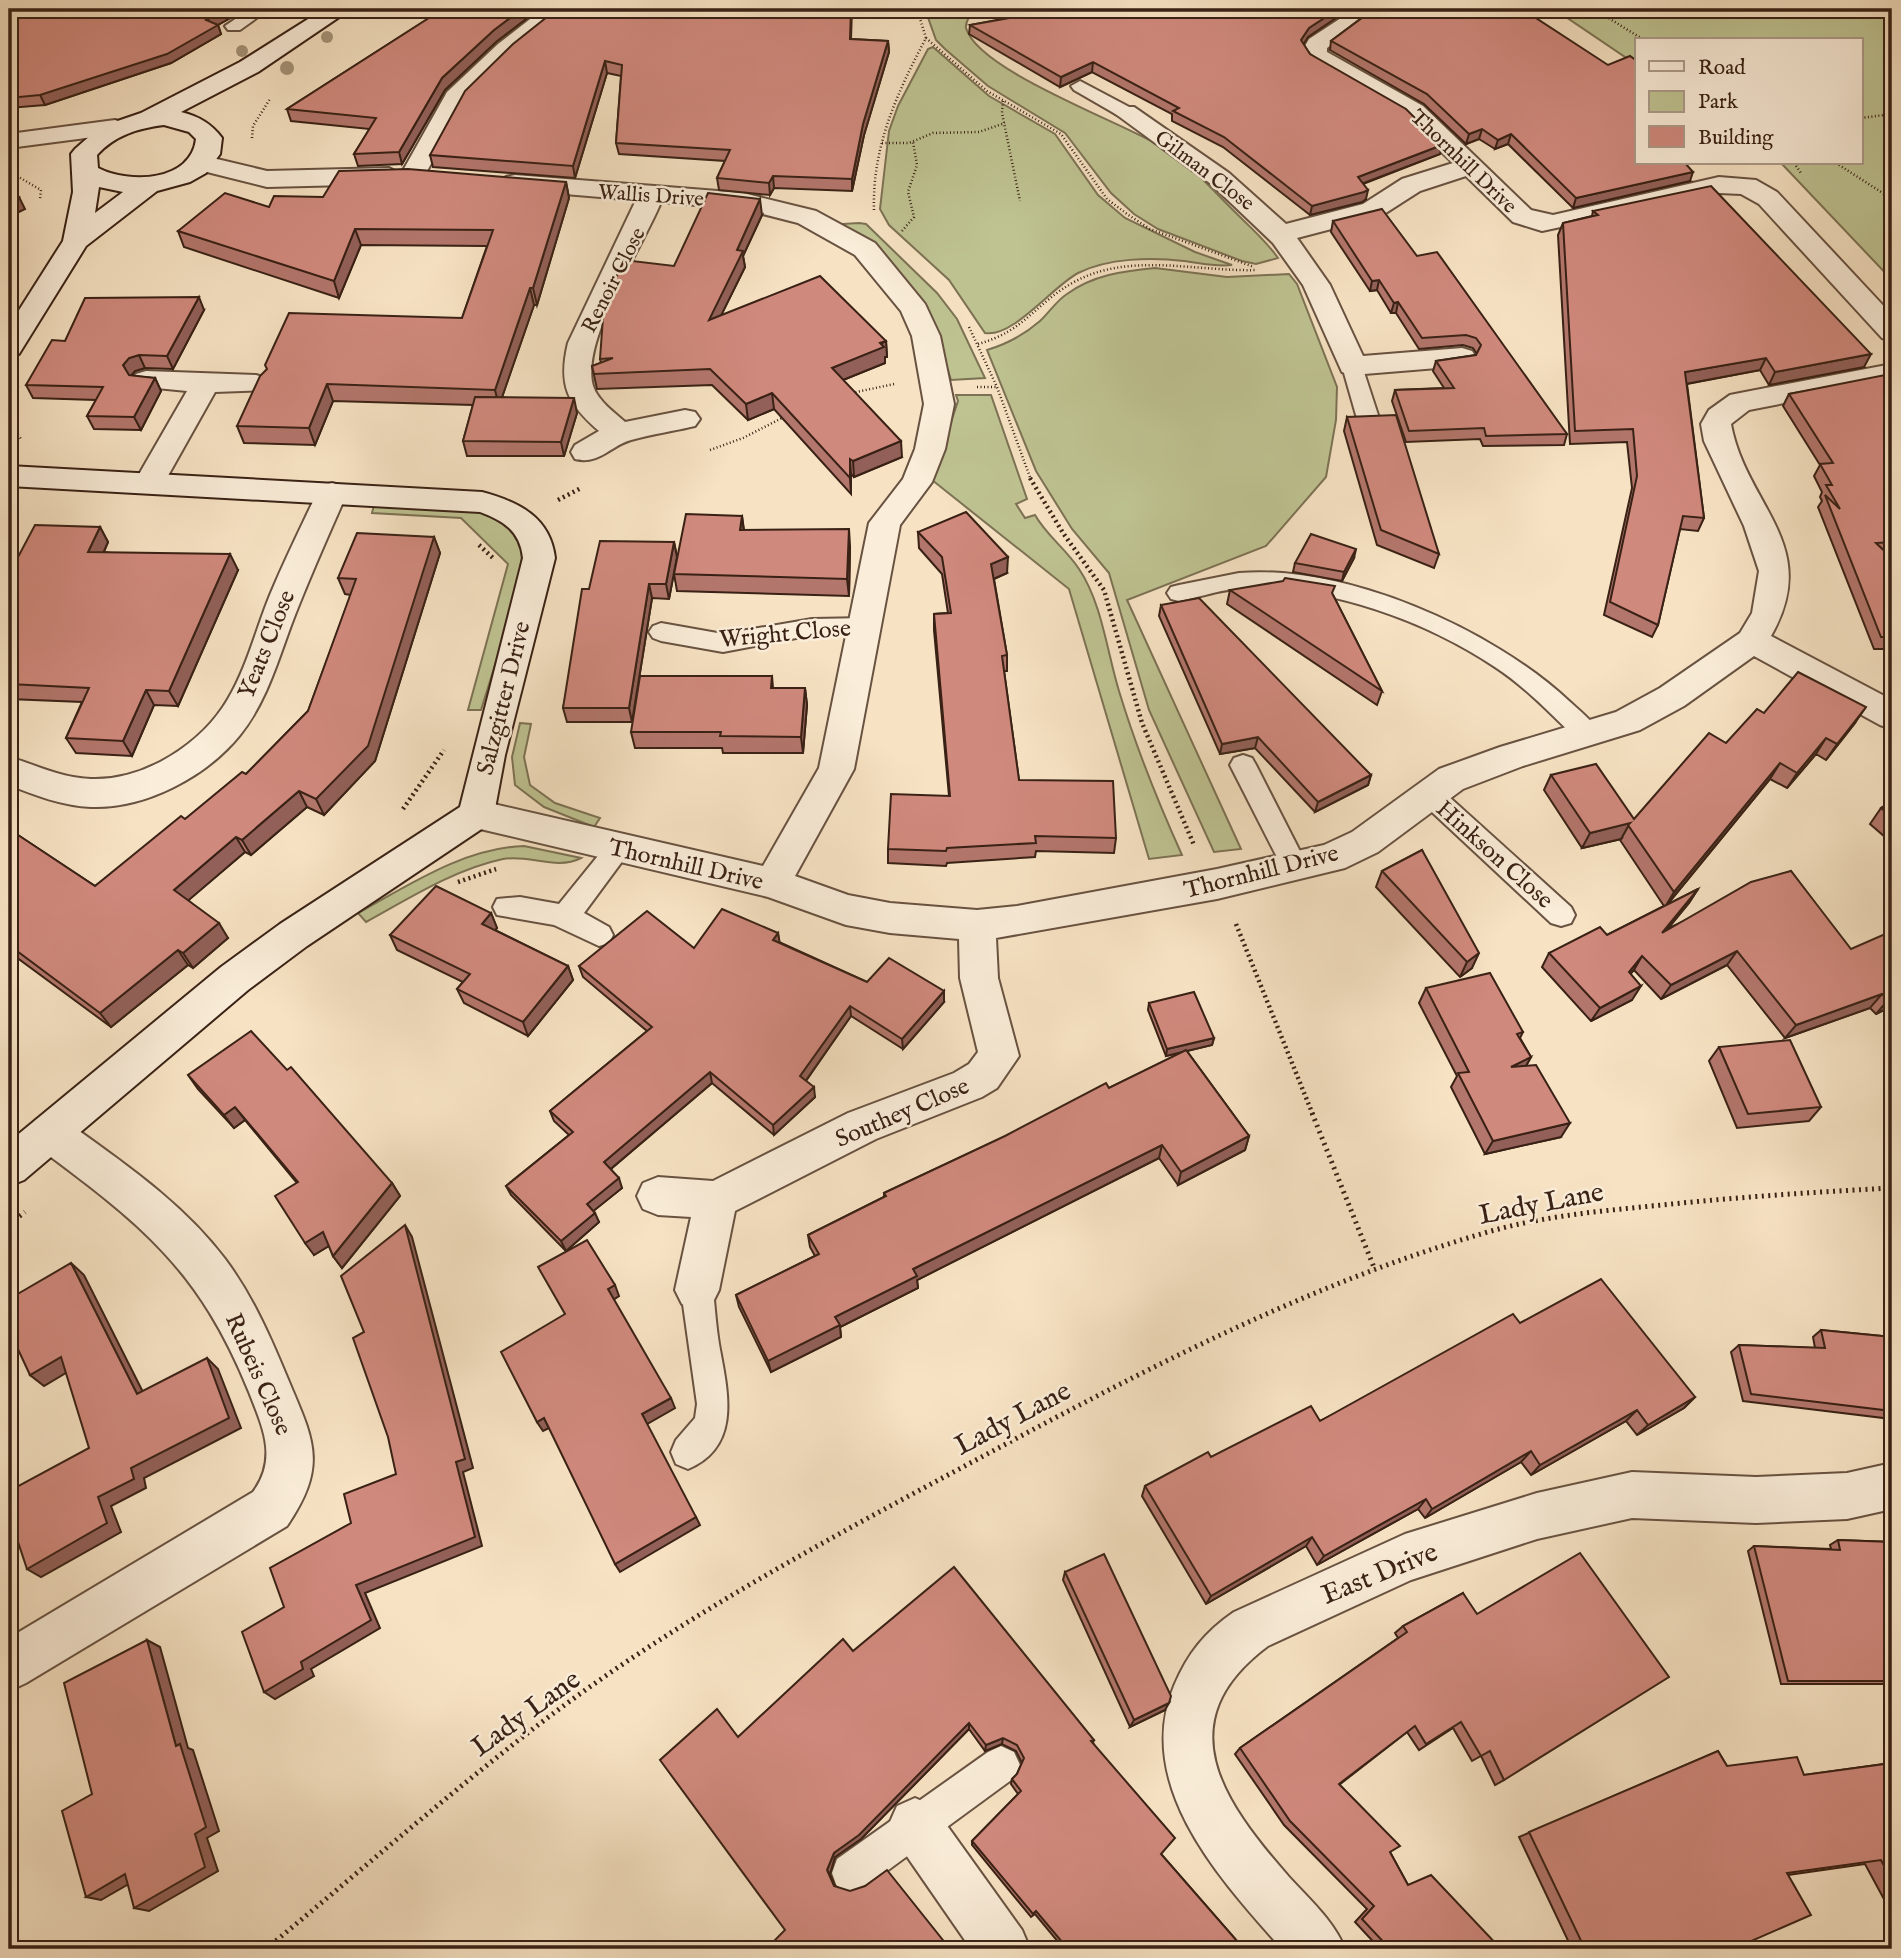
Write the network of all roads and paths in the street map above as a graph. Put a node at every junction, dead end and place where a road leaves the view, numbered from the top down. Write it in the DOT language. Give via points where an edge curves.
graph roads {
  1 [pos="261,9"];
  2 [pos="339,9"];
  3 [pos="558,9"];
  4 [pos="917,9"];
  5 [pos="1594,9"];
  6 [pos="1358,12"];
  7 [pos="234,26"];
  8 [pos="926,38"];
  9 [pos="1641,38"];
  10 [pos="249,67"];
  11 [pos="1080,86"];
  12 [pos="1003,101"];
  13 [pos="1125,112"];
  14 [pos="1892,114"];
  15 [pos="216,116"];
  16 [pos="1862,118"];
  17 [pos="149,120"];
  18 [pos="1005,123"];
  19 [pos="115,128"];
  20 [pos="11,141"];
  21 [pos="913,142"];
  22 [pos="882,143"];
  23 [pos="200,163"];
  24 [pos="1838,164"];
  25 [pos="1472,166"];
  26 [pos="84,168"];
  27 [pos="493,181"];
  28 [pos="148,185"];
  29 [pos="652,196"];
  30 [pos="1892,199"];
  31 [pos="1020,201"];
  32 [pos="875,217"];
  33 [pos="898,233"];
  34 [pos="1280,234"];
  35 [pos="76,241"];
  36 [pos="966,321"];
  37 [pos="1892,332"];
  38 [pos="978,344"];
  39 [pos="9,348"];
  40 [pos="1462,357"];
  41 [pos="1352,366"];
  42 [pos="1892,373"];
  43 [pos="146,380"];
  44 [pos="205,383"];
  45 [pos="256,384"];
  46 [pos="1367,415"];
  47 [pos="685,419"];
  48 [pos="619,433"];
  49 [pos="586,452"];
  50 [pos="9,476"];
  51 [pos="149,483"];
  52 [pos="332,493"];
  53 [pos="475,540"];
  54 [pos="502,566"];
  55 [pos="1179,593"];
  56 [pos="867,626"];
  57 [pos="661,632"];
  58 [pos="1752,641"];
  59 [pos="1892,716"];
  60 [pos="1589,735"];
  61 [pos="449,741"];
  62 [pos="1243,765"];
  63 [pos="9,770"];
  64 [pos="1428,793"];
  65 [pos="476,814"];
  66 [pos="396,817"];
  67 [pos="619,848"];
  68 [pos="1295,867"];
  69 [pos="502,868"];
  70 [pos="772,883"];
  71 [pos="1217,884"];
  72 [pos="452,885"];
  73 [pos="507,907"];
  74 [pos="1561,915"];
  75 [pos="566,916"];
  76 [pos="976,925"];
  77 [pos="599,935"];
  78 [pos="50,1133"];
  79 [pos="9,1167"];
  80 [pos="1892,1188"];
  81 [pos="658,1196"];
  82 [pos="716,1200"];
  83 [pos="27,1210"];
  84 [pos="9,1224"];
  85 [pos="1375,1270"];
  86 [pos="698,1290"];
  87 [pos="688,1452"];
  88 [pos="1892,1486"];
  89 [pos="9,1666"];
  90 [pos="1000,1765"];
  91 [pos="915,1824"];
  92 [pos="851,1873"];
  93 [pos="266,1949"];
  94 [pos="1003,1949"];
  95 [pos="1318,1949"];
  1 -- 7 [label="lane"];
  2 -- 10 [label="street"];
  3 -- 23 [label="street" via="506,49 456,97 427,176 277,180"];
  4 -- 8 [label="path"];
  5 -- 9 [label="path"];
  6 -- 25 [label="street, Thornhill Drive" via="1317,44 1314,51 1318,57 1414,111"];
  8 -- 12 [label="path"];
  8 -- 22 [label="path" via="901,87"];
  10 -- 15 [label="street"];
  10 -- 17 [label="street"];
  11 -- 13 [label="lane"];
  12 -- 18 [label="path"];
  12 -- 38 [label="path" via="1061,134 1107,199 1150,229 1262,270 1230,272 1167,264 1113,268 1073,282 1011,335"];
  13 -- 34 [label="street, Gilman Close" via="1225,181"];
  14 -- 16 [label="path"];
  15 -- 17 [label="street"];
  15 -- 23 [label="street" via="210,146"];
  17 -- 19 [label="street"];
  18 -- 21 [label="path" via="979,132 933,133"];
  18 -- 31 [label="path"];
  19 -- 20 [label="street"];
  19 -- 26 [label="street" via="90,145"];
  20 -- 26 [label="street"];
  21 -- 22 [label="path"];
  21 -- 33 [label="path" via="917,164 908,192 914,217"];
  22 -- 32 [label="path" via="871,187"];
  23 -- 28 [label="street" via="178,177"];
  24 -- 30 [label="path"];
  25 -- 34 [label="street" via="1411,185 1372,210"];
  25 -- 37 [label="street, Thornhill Drive" via="1516,211 1542,223 1705,187 1747,186 1768,198"];
  26 -- 28 [label="street" via="110,185"];
  26 -- 35 [label="street" via="86,192"];
  27 -- 29 [label="street, Wallis Drive"];
  28 -- 35 [label="street"];
  29 -- 48 [label="street, Renoir Close" via="588,320 577,370 586,400"];
  29 -- 56 [label="street, Wallis Drive" via="764,204 807,217 864,249 915,310 932,357 939,404 925,469 885,523"];
  34 -- 41 [label="street, Gilman Close" via="1302,262 1334,320"];
  35 -- 39 [label="street"];
  36 -- 38 [label="path"];
  38 -- 71 [label="path" via="1027,472 1104,590 1142,723 1196,851"];
  40 -- 41 [label="street"];
  41 -- 46 [label="lane"];
  42 -- 58 [label="street, Thornhill Drive" via="1740,402 1719,417 1720,441 1760,526 1774,571 1768,613"];
  43 -- 44 [label="street"];
  44 -- 45 [label="street"];
  44 -- 51 [label="street"];
  47 -- 48 [label="street"];
  48 -- 49 [label="street"];
  50 -- 51 [label="street, Salzgitter Drive"];
  51 -- 52 [label="street, Salzgitter Drive"];
  52 -- 63 [label="street, Yeats Close" via="245,700 211,741 173,771 101,793 30,779"];
  52 -- 65 [label="street, Salzgitter Drive" via="482,502 511,511 536,535 539,558"];
  53 -- 54 [label="path"];
  55 -- 60 [label="lane" via="1263,580 1361,599 1478,646 1525,676"];
  56 -- 57 [label="lane, Wright Close" via="812,627 723,643"];
  56 -- 70 [label="street, Wallis Drive" via="836,769"];
  58 -- 59 [label="street"];
  58 -- 60 [label="street, Thornhill Drive" via="1672,697 1628,721"];
  60 -- 64 [label="street, Thornhill Drive" via="1512,756 1451,779"];
  61 -- 66 [label="path"];
  62 -- 68 [label="lane"];
  64 -- 68 [label="street, Thornhill Drive" via="1365,842 1332,858"];
  64 -- 74 [label="lane, Hinkson Close"];
  65 -- 67 [label="street, Thornhill Drive"];
  65 -- 78 [label="street" via="260,959"];
  67 -- 70 [label="street, Thornhill Drive"];
  67 -- 75 [label="lane"];
  68 -- 71 [label="street, Thornhill Drive"];
  69 -- 72 [label="path"];
  70 -- 76 [label="street, Thornhill Drive" via="846,910"];
  71 -- 76 [label="street, Thornhill Drive"];
  71 -- 85 [label="path"];
  73 -- 75 [label="lane" via="537,908"];
  75 -- 77 [label="lane"];
  76 -- 82 [label="street, Southey Close" via="979,978 998,1045 999,1056 993,1066 968,1085 862,1126"];
  78 -- 79 [label="street"];
  78 -- 89 [label="street, Rubeis Close" via="146,1206 212,1275 236,1315 289,1437 291,1454 284,1490 270,1509"];
  80 -- 85 [label="path, Lady Lane" via="1576,1213 1483,1233"];
  81 -- 82 [label="street"];
  82 -- 86 [label="street"];
  83 -- 84 [label="path"];
  85 -- 93 [label="path, Lady Lane" via="1267,1315 1076,1406 796,1558 645,1651 531,1730"];
  86 -- 87 [label="lane" via="715,1410 701,1441"];
  88 -- 95 [label="street, East Drive" via="1847,1496 1756,1500 1632,1495 1537,1516 1405,1558 1227,1644 1211,1661 1192,1695 1189,1730 1201,1797 1232,1846"];
  90 -- 91 [label="lane"];
  91 -- 92 [label="lane"];
  91 -- 94 [label="street"];
}
